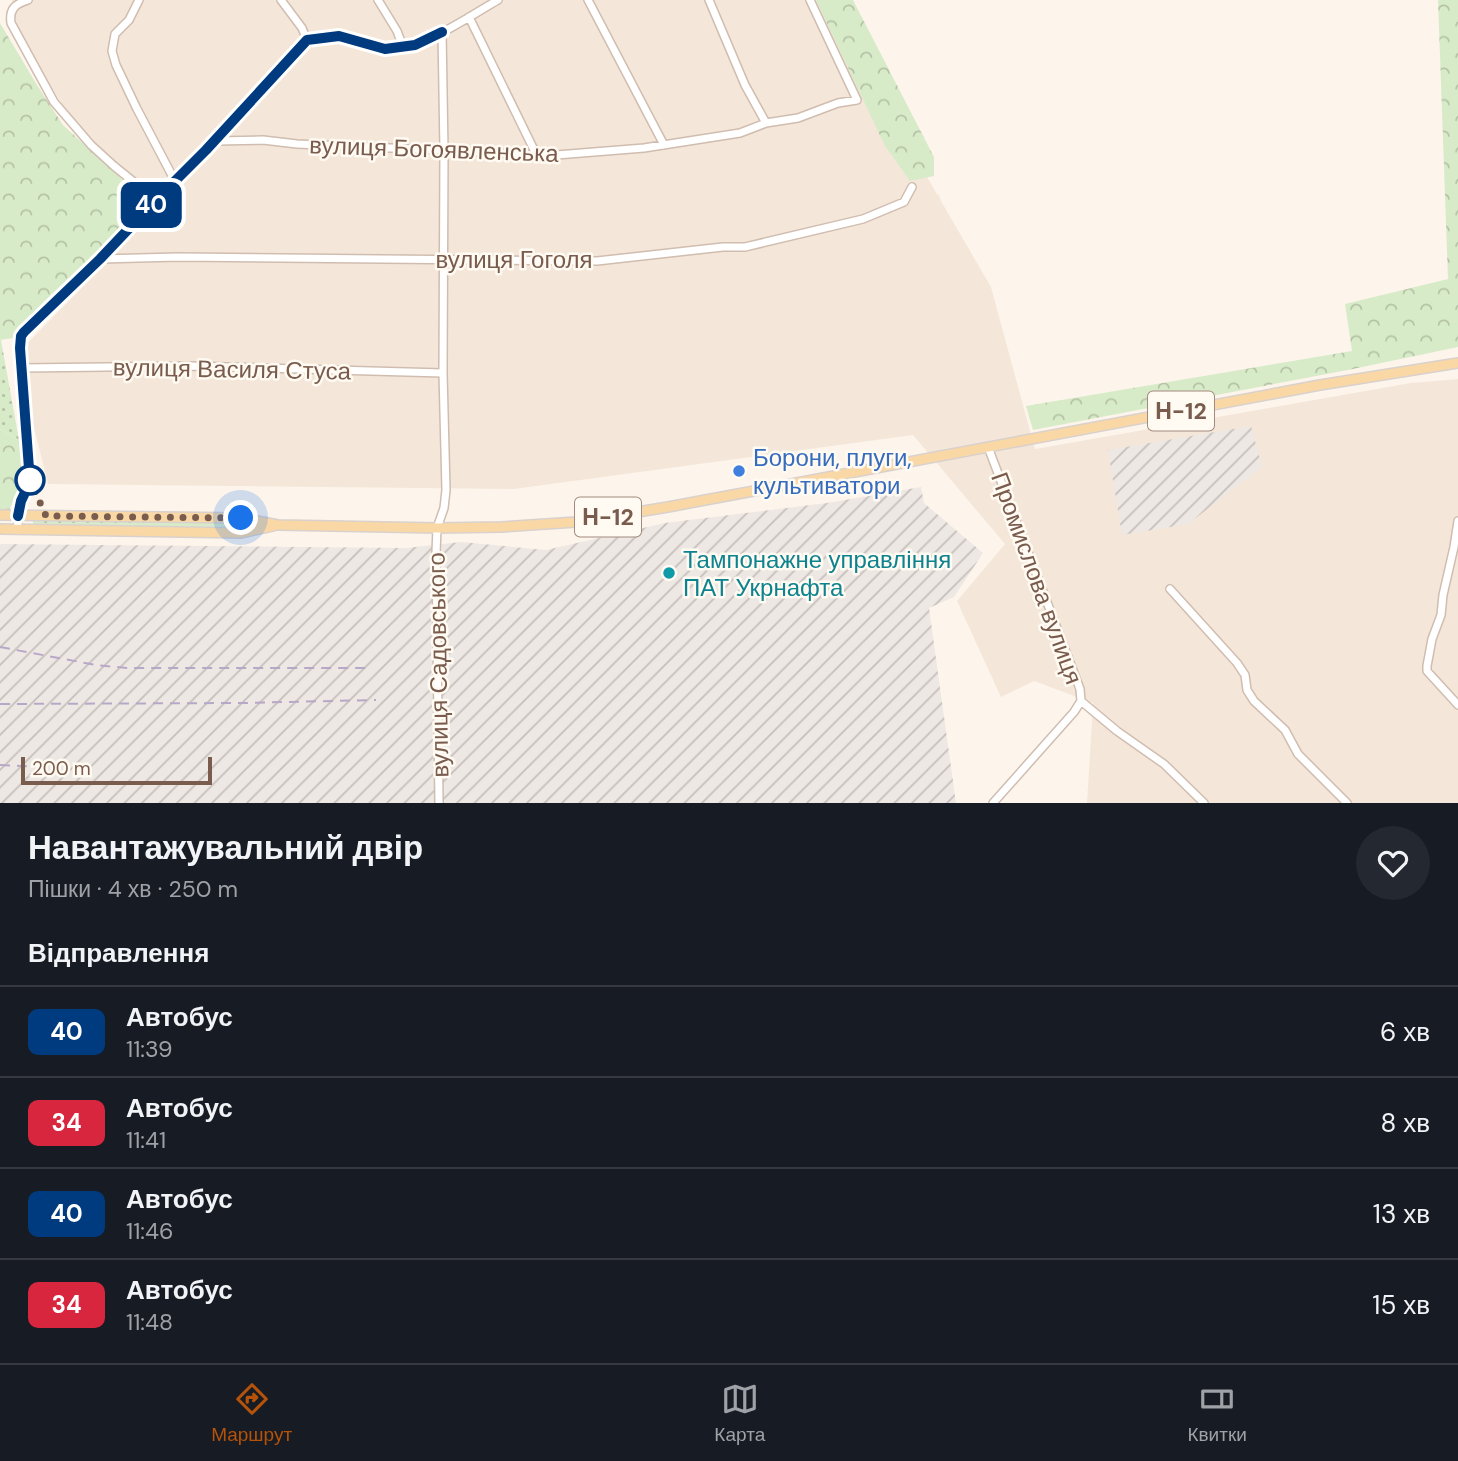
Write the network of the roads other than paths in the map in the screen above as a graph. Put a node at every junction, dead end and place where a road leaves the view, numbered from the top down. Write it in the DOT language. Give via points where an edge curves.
graph roads {
  1 [pos="27,0"];
  2 [pos="139,0"];
  3 [pos="281,0"];
  4 [pos="378,0"];
  5 [pos="479,0"];
  6 [pos="498,0"];
  7 [pos="588,0"];
  8 [pos="709,0"];
  9 [pos="810,0"];
  10 [pos="483,9"];
  11 [pos="469,16"];
  12 [pos="442,32"];
  13 [pos="307,40"];
  14 [pos="403,47"];
  15 [pos="766,123"];
  16 [pos="215,141"];
  17 [pos="664,145"];
  18 [pos="444,151"];
  19 [pos="537,156"];
  20 [pos="175,181"];
  21 [pos="912,187"];
  22 [pos="156,200"];
  23 [pos="443,258"];
  24 [pos="100,259"];
  25 [pos="1458,363"];
  26 [pos="22,368"];
  27 [pos="443,373"];
  28 [pos="988,447"];
  29 [pos="0,515"];
  30 [pos="18,516"];
  31 [pos="278,525"];
  32 [pos="1458,527"];
  33 [pos="437,528"];
  34 [pos="0,530"];
  35 [pos="17,530"];
  36 [pos="1170,589"];
  37 [pos="1080,701"];
  38 [pos="1458,705"];
  39 [pos="439,803"];
  40 [pos="993,803"];
  41 [pos="1204,803"];
  42 [pos="1347,803"];
  1 -- 22 [label="street" via="11,9 11,23 54,102 92,145"];
  2 -- 20 [label="street" via="115,34 112,51"];
  3 -- 13 [label="street"];
  4 -- 14 [label="street"];
  5 -- 10 [label="street"];
  6 -- 10 [label="street"];
  7 -- 17 [label="street"];
  8 -- 15 [label="street"];
  9 -- 15 [label="street, вулиця Богоявленська" via="857,100"];
  10 -- 11 [label="street"];
  11 -- 12 [label="street"];
  11 -- 19 [label="street"];
  12 -- 14 [label="street"];
  12 -- 18 [label="street, вулиця Садовського"];
  13 -- 14 [label="street" via="339,36 385,49"];
  13 -- 16 [label="street"];
  15 -- 17 [label="street, вулиця Богоявленська" via="740,134"];
  16 -- 18 [label="street, вулиця Богоявленська"];
  16 -- 20 [label="street"];
  17 -- 19 [label="street, вулиця Богоявленська"];
  18 -- 19 [label="street, вулиця Богоявленська"];
  18 -- 23 [label="street, вулиця Садовського"];
  20 -- 22 [label="street"];
  21 -- 23 [label="street, вулиця Гоголя" via="904,202 863,219 745,247 597,261"];
  22 -- 24 [label="street"];
  23 -- 24 [label="street, вулиця Гоголя"];
  23 -- 27 [label="street, вулиця Садовського"];
  24 -- 26 [label="street" via="21,336"];
  25 -- 28 [label="main road, Н-12"];
  26 -- 27 [label="street, вулиця Василя Стуса" via="190,366"];
  26 -- 30 [label="street" via="30,482"];
  27 -- 33 [label="street, вулиця Садовського" via="446,490"];
  28 -- 33 [label="main road, Н-12" via="576,522"];
  28 -- 37 [label="street, Промислова вулиця" via="1080,689"];
  29 -- 30 [label="main road, Н-12"];
  30 -- 31 [label="main road, Н-12" via="241,518"];
  30 -- 35 [label="street"];
  31 -- 33 [label="main road, Н-12"];
  31 -- 35 [label="main road, Н-12" via="241,533"];
  32 -- 38 [label="street" via="1427,670"];
  33 -- 39 [label="street, вулиця Садовського"];
  34 -- 35 [label="main road, Н-12"];
  36 -- 42 [label="street" via="1237,663 1254,701"];
  37 -- 40 [label="street, Промислова вулиця"];
  37 -- 41 [label="street" via="1164,764"];
}
